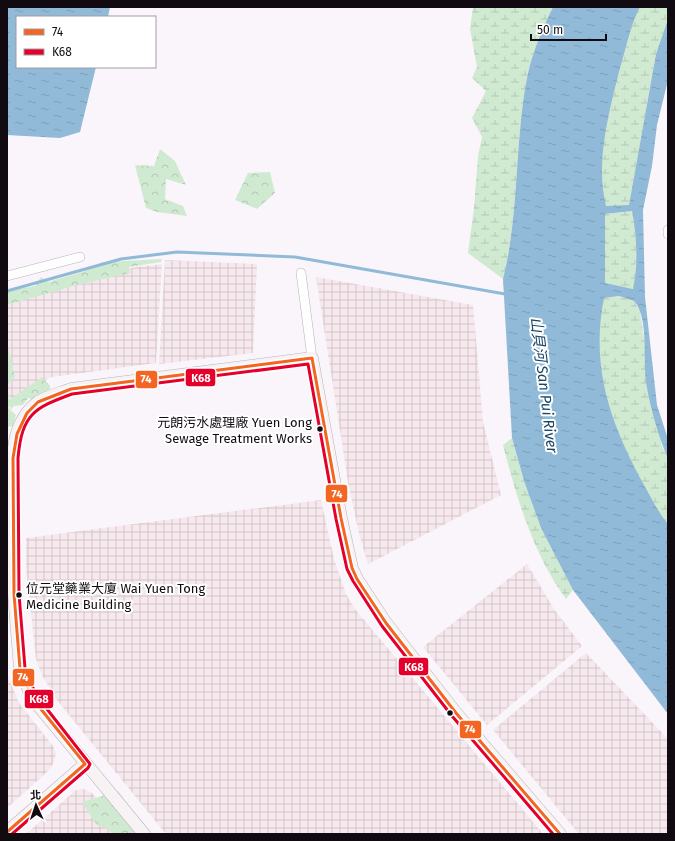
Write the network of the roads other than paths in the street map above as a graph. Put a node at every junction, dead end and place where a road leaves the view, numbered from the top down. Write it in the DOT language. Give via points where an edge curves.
graph roads {
  1 [pos="668,230"];
  2 [pos="668,234"];
  3 [pos="80,257"];
  4 [pos="301,273"];
  5 [pos="7,276"];
  6 [pos="312,358"];
  7 [pos="85,764"];
  8 [pos="7,832"];
  9 [pos="144,834"];
  10 [pos="560,834"];
  1 -- 2 [label="street"];
  3 -- 5 [label="street"];
  4 -- 6 [label="street"];
  6 -- 7 [label="street" via="71,389 38,402 18,427 13,444 14,594 20,669 32,698"];
  6 -- 10 [label="street" via="341,518 352,568 357,579 386,623 456,712"];
  7 -- 8 [label="street"];
  7 -- 9 [label="street"];
}
